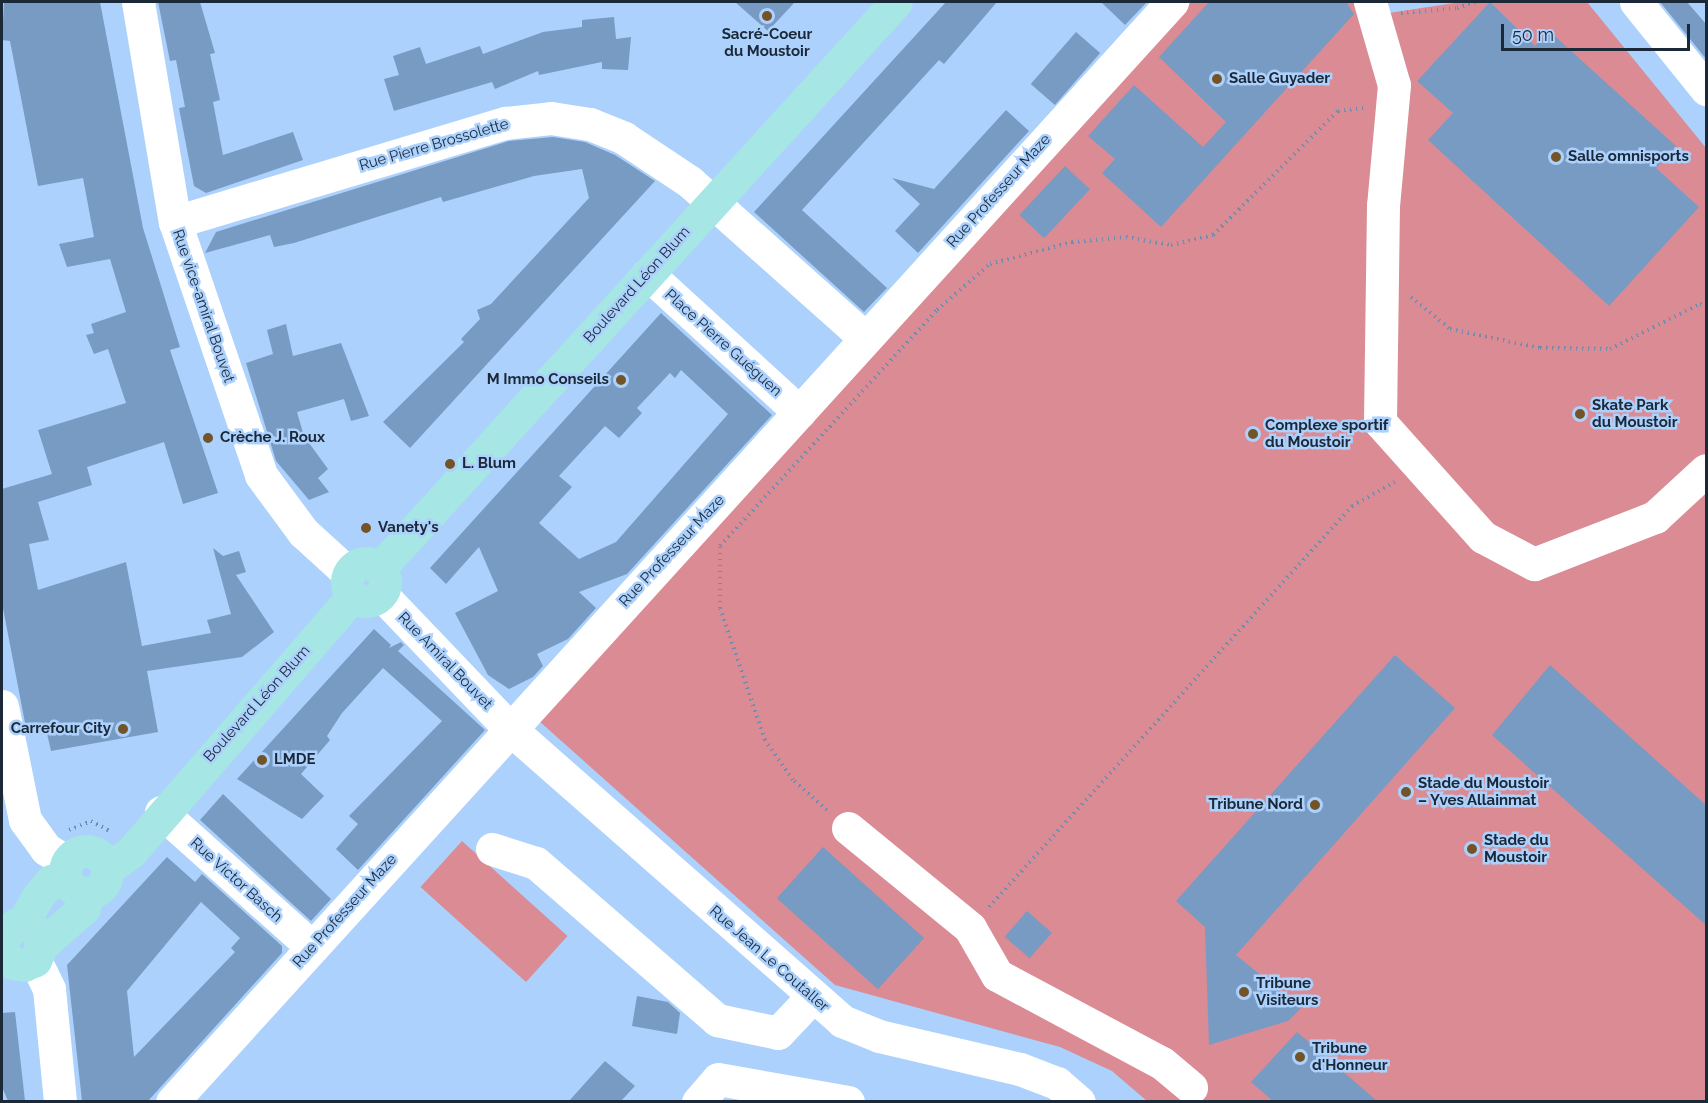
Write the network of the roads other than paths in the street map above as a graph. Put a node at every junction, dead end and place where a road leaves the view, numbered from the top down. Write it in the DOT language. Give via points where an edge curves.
graph roads {
  1 [pos="138,2"];
  2 [pos="896,2"];
  3 [pos="1172,2"];
  4 [pos="1636,2"];
  5 [pos="1372,8"];
  6 [pos="1707,88"];
  7 [pos="714,201"];
  8 [pos="175,222"];
  9 [pos="648,274"];
  10 [pos="864,338"];
  11 [pos="799,412"];
  12 [pos="1707,470"];
  13 [pos="365,583"];
  14 [pos="2,706"];
  15 [pos="509,728"];
  16 [pos="161,812"];
  17 [pos="848,828"];
  18 [pos="492,849"];
  19 [pos="85,871"];
  20 [pos="312,947"];
  21 [pos="16,948"];
  22 [pos="811,998"];
  23 [pos="1193,1097"];
  24 [pos="60,1101"];
  25 [pos="172,1101"];
  26 [pos="698,1101"];
  27 [pos="848,1101"];
  28 [pos="1078,1101"];
  1 -- 8 [label="street, Rue vice-amiral Bouvet"];
  2 -- 7 [label="main road, Boulevard Léon Blum"];
  3 -- 10 [label="street, Rue Professeur Maze"];
  4 -- 6 [label="street"];
  5 -- 12 [label="street" via="1393,94 1382,274 1380,422 1483,537 1534,564 1655,517"];
  7 -- 8 [label="street, Rue Pierre Brossolette" via="624,138 590,124 551,118 505,123"];
  7 -- 9 [label="main road, Boulevard Léon Blum"];
  7 -- 10 [label="street"];
  8 -- 13 [label="street, Rue vice-amiral Bouvet" via="261,475 303,532"];
  9 -- 11 [label="street, Place Pierre Guéguen"];
  9 -- 13 [label="main road, Boulevard Léon Blum"];
  10 -- 11 [label="street, Rue Professeur Maze"];
  11 -- 15 [label="street, Rue Professeur Maze"];
  13 -- 15 [label="street, Rue Amiral Bouvet"];
  13 -- 16 [label="main road, Boulevard Léon Blum"];
  14 -- 19 [label="street" via="25,820 46,849"];
  15 -- 20 [label="street, Rue Professeur Maze"];
  15 -- 22 [label="street, Rue Jean Le Coutaller"];
  16 -- 19 [label="main road, Boulevard Léon Blum" via="119,864"];
  16 -- 20 [label="street, Rue Victor Basch"];
  17 -- 23 [label="street" via="970,928 997,975 1162,1063"];
  18 -- 22 [label="street" via="536,863 717,1020 778,1033"];
  19 -- 21 [label="main road, Boulevard Léon Blum" via="84,908"];
  20 -- 25 [label="street, Rue Professeur Maze"];
  21 -- 24 [label="street" via="49,989"];
  22 -- 28 [label="street, Rue Jean Le Coutaller" via="842,1021 879,1036 1020,1069 1057,1083"];
  26 -- 27 [label="street" via="718,1079"];
}
